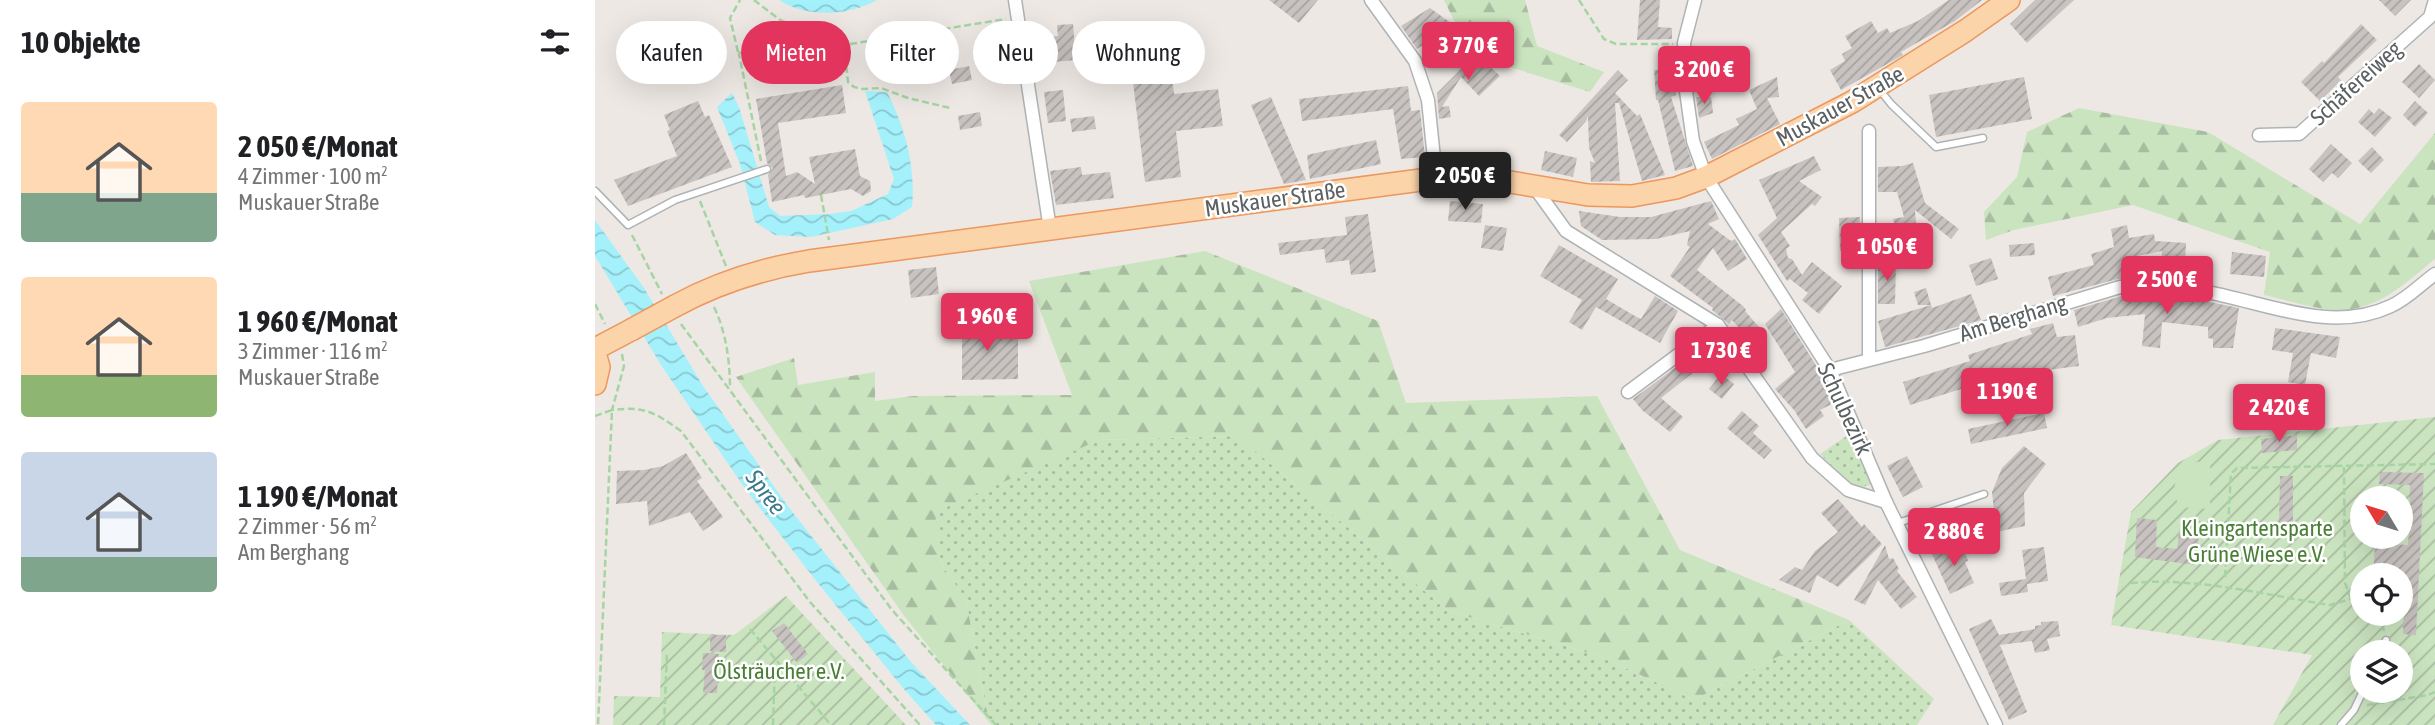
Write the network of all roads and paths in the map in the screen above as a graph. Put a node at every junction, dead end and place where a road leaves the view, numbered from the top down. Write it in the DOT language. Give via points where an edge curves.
graph roads {
  1 [pos="740,0"];
  2 [pos="754,0"];
  3 [pos="1015,0"];
  4 [pos="1371,0"];
  5 [pos="1579,0"];
  6 [pos="1695,0"];
  7 [pos="2008,0"];
  8 [pos="2435,0"];
  9 [pos="1019,17"];
  10 [pos="783,21"];
  11 [pos="1684,43"];
  12 [pos="851,44"];
  13 [pos="741,51"];
  14 [pos="739,54"];
  15 [pos="850,84"];
  16 [pos="1878,87"];
  17 [pos="950,108"];
  18 [pos="1869,131"];
  19 [pos="2259,135"];
  20 [pos="1983,138"];
  21 [pos="765,170"];
  22 [pos="1706,177"];
  23 [pos="1436,178"];
  24 [pos="1535,188"];
  25 [pos="595,191"];
  26 [pos="697,191"];
  27 [pos="821,195"];
  28 [pos="1050,229"];
  29 [pos="829,239"];
  30 [pos="726,266"];
  31 [pos="2435,274"];
  32 [pos="595,304"];
  33 [pos="713,305"];
  34 [pos="605,325"];
  35 [pos="1718,325"];
  36 [pos="596,355"];
  37 [pos="623,355"];
  38 [pos="1869,359"];
  39 [pos="1830,370"];
  40 [pos="595,384"];
  41 [pos="1628,392"];
  42 [pos="612,410"];
  43 [pos="595,416"];
  44 [pos="2435,464"];
  45 [pos="2344,467"];
  46 [pos="1984,494"];
  47 [pos="1886,502"];
  48 [pos="1898,523"];
  49 [pos="2225,576"];
  50 [pos="2130,583"];
  51 [pos="2350,597"];
  52 [pos="2350,599"];
  53 [pos="2382,626"];
  54 [pos="750,629"];
  55 [pos="2386,639"];
  56 [pos="667,653"];
  57 [pos="775,660"];
  58 [pos="2435,691"];
  59 [pos="2357,703"];
  60 [pos="2354,710"];
  61 [pos="598,725"];
  62 [pos="663,725"];
  63 [pos="773,725"];
  64 [pos="831,725"];
  65 [pos="919,725"];
  66 [pos="996,725"];
  67 [pos="1996,725"];
  68 [pos="2341,725"];
  1 -- 14 [label="path" via="730,18"];
  2 -- 10 [label="path"];
  3 -- 9 [label="street"];
  4 -- 23 [label="street" via="1415,61 1428,100"];
  5 -- 11 [label="path" via="1604,39 1616,44"];
  6 -- 11 [label="street, Schulbezirk"];
  7 -- 16 [label="main road, Muskauer Straße"];
  8 -- 19 [label="street, Schäfereiweg" via="2430,17 2299,134"];
  9 -- 12 [label="path"];
  9 -- 28 [label="street"];
  11 -- 22 [label="street, Schulbezirk" via="1693,141"];
  13 -- 14 [label="path"];
  14 -- 21 [label="path"];
  15 -- 17 [label="path"];
  16 -- 20 [label="lane" via="1936,147"];
  16 -- 22 [label="main road, Muskauer Straße"];
  18 -- 38 [label="street, Schulbezirk"];
  21 -- 26 [label="lane"];
  22 -- 24 [label="main road, Muskauer Straße" via="1632,196"];
  22 -- 39 [label="street, Schulbezirk"];
  23 -- 24 [label="main road, Muskauer Straße" via="1473,176"];
  23 -- 28 [label="main road, Muskauer Straße"];
  24 -- 35 [label="street" via="1566,231"];
  25 -- 26 [label="lane" via="628,225"];
  26 -- 30 [label="path"];
  27 -- 29 [label="path"];
  28 -- 36 [label="main road, Muskauer Straße, bridge" via="773,267 704,290"];
  31 -- 38 [label="street, Am Berghang" via="2392,306 2349,318 2321,317 2202,292 2149,285 2120,287"];
  32 -- 34 [label="path"];
  33 -- 66 [label="path" via="724,335 730,389 892,610"];
  35 -- 41 [label="street"];
  35 -- 47 [label="street" via="1812,458 1848,490"];
  36 -- 40 [label="main road"];
  37 -- 42 [label="path"];
  38 -- 39 [label="street, Am Berghang"];
  39 -- 47 [label="street, Schulbezirk"];
  42 -- 43 [label="path"];
  42 -- 61 [label="path"];
  42 -- 65 [label="path" via="645,409 681,431 810,601"];
  44 -- 45 [label="path"];
  45 -- 49 [label="path" via="2237,468 2231,474"];
  45 -- 51 [label="path" via="2344,583"];
  46 -- 48 [label="lane"];
  47 -- 48 [label="street, Schulbezirk"];
  48 -- 67 [label="street, Schulbezirk"];
  50 -- 52 [label="path" via="2188,582 2330,605"];
  53 -- 55 [label="path"];
  54 -- 57 [label="path"];
  56 -- 62 [label="path"];
  57 -- 63 [label="path"];
  57 -- 64 [label="path"];
  58 -- 60 [label="path"];
  59 -- 60 [label="lane"];
  60 -- 68 [label="lane"];
}
